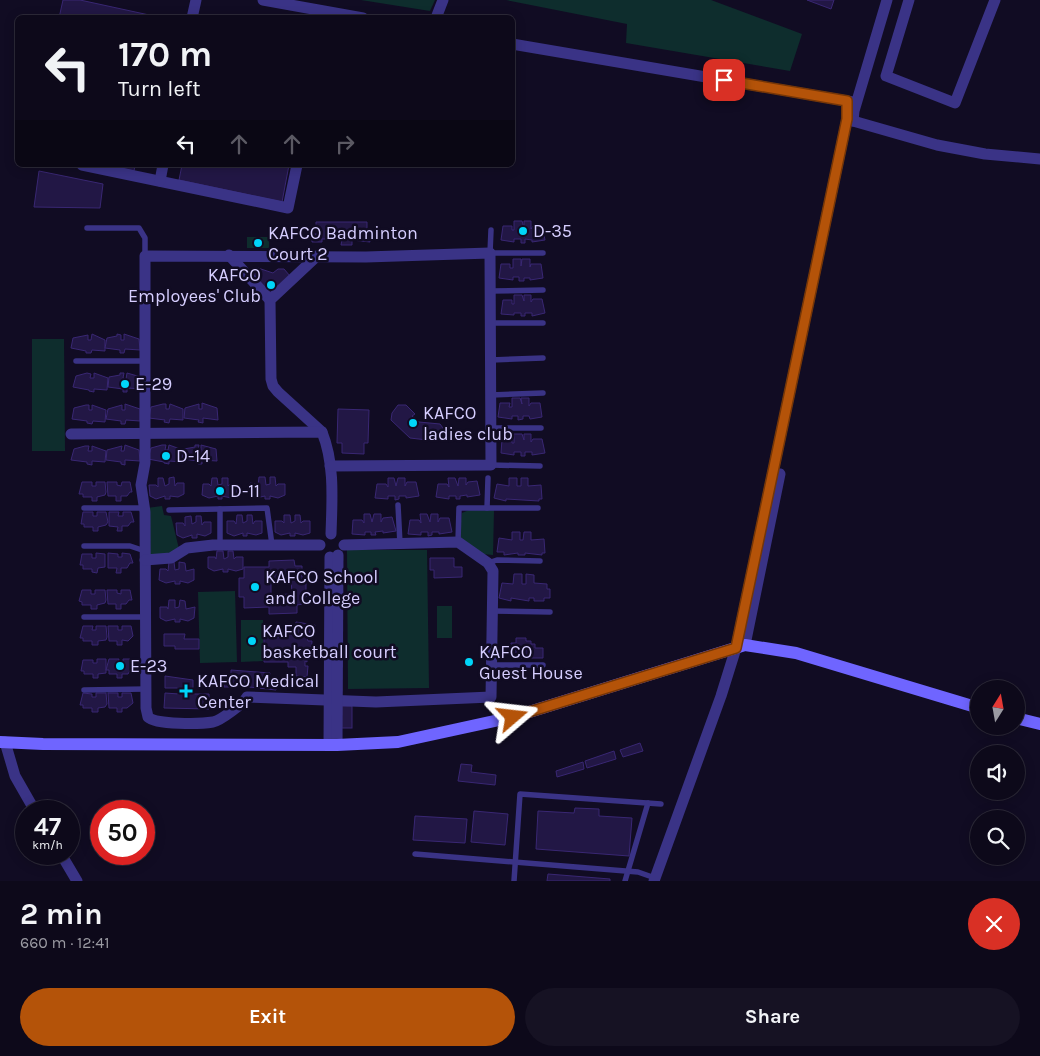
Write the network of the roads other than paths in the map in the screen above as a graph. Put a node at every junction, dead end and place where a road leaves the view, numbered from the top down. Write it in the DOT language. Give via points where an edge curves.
graph roads {
  1 [pos="196,0"];
  2 [pos="263,0"];
  3 [pos="443,0"];
  4 [pos="887,0"];
  5 [pos="909,0"];
  6 [pos="995,0"];
  7 [pos="193,15"];
  8 [pos="330,15"];
  9 [pos="437,15"];
  10 [pos="515,45"];
  11 [pos="852,102"];
  12 [pos="853,121"];
  13 [pos="1040,159"];
  14 [pos="92,167"];
  15 [pos="163,167"];
  16 [pos="297,167"];
  17 [pos="160,181"];
  18 [pos="87,228"];
  19 [pos="491,230"];
  20 [pos="490,253"];
  21 [pos="543,253"];
  22 [pos="229,255"];
  23 [pos="145,256"];
  24 [pos="317,256"];
  25 [pos="543,290"];
  26 [pos="490,291"];
  27 [pos="270,300"];
  28 [pos="490,323"];
  29 [pos="543,323"];
  30 [pos="543,358"];
  31 [pos="76,360"];
  32 [pos="490,360"];
  33 [pos="145,361"];
  34 [pos="543,393"];
  35 [pos="491,395"];
  36 [pos="491,428"];
  37 [pos="541,428"];
  38 [pos="322,432"];
  39 [pos="71,434"];
  40 [pos="145,434"];
  41 [pos="491,465"];
  42 [pos="330,466"];
  43 [pos="540,466"];
  44 [pos="488,478"];
  45 [pos="398,505"];
  46 [pos="84,508"];
  47 [pos="144,508"];
  48 [pos="487,508"];
  49 [pos="538,508"];
  50 [pos="220,509"];
  51 [pos="169,510"];
  52 [pos="331,534"];
  53 [pos="458,542"];
  54 [pos="400,544"];
  55 [pos="220,545"];
  56 [pos="272,545"];
  57 [pos="320,545"];
  58 [pos="84,546"];
  59 [pos="337,552"];
  60 [pos="145,556"];
  61 [pos="540,561"];
  62 [pos="488,563"];
  63 [pos="493,611"];
  64 [pos="550,612"];
  65 [pos="84,617"];
  66 [pos="146,617"];
  67 [pos="740,646"];
  68 [pos="493,665"];
  69 [pos="543,665"];
  70 [pos="146,689"];
  71 [pos="84,690"];
  72 [pos="333,701"];
  73 [pos="970,705"];
  74 [pos="1025,720"];
  75 [pos="1040,724"];
  76 [pos="2,743"];
  77 [pos="333,745"];
  78 [pos="29,800"];
  79 [pos="648,803"];
  80 [pos="661,804"];
  81 [pos="415,854"];
  82 [pos="516,862"];
  83 [pos="68,865"];
  84 [pos="629,872"];
  85 [pos="654,879"];
  86 [pos="78,881"];
  87 [pos="514,881"];
  88 [pos="625,881"];
  1 -- 7 [label="street"];
  2 -- 8 [label="street"];
  3 -- 9 [label="street"];
  4 -- 11 [label="street"];
  5 -- 6 [label="street" via="886,76 955,103"];
  10 -- 11 [label="street"];
  11 -- 12 [label="street"];
  11 -- 67 [label="street"];
  12 -- 13 [label="street" via="937,145"];
  12 -- 67 [label="street"];
  14 -- 17 [label="street"];
  15 -- 17 [label="street"];
  16 -- 17 [label="street" via="288,208"];
  18 -- 23 [label="lane" via="139,228 145,238"];
  19 -- 20 [label="lane"];
  20 -- 21 [label="lane"];
  20 -- 24 [label="street"];
  20 -- 26 [label="street"];
  22 -- 23 [label="street"];
  22 -- 24 [label="street"];
  22 -- 27 [label="street"];
  23 -- 33 [label="street"];
  24 -- 27 [label="street"];
  25 -- 26 [label="lane"];
  26 -- 28 [label="street"];
  27 -- 38 [label="street" via="273,386"];
  28 -- 29 [label="lane"];
  28 -- 32 [label="street"];
  30 -- 32 [label="lane"];
  31 -- 33 [label="lane"];
  32 -- 35 [label="street"];
  33 -- 40 [label="street"];
  34 -- 35 [label="lane"];
  35 -- 36 [label="street"];
  36 -- 37 [label="lane"];
  36 -- 41 [label="street"];
  38 -- 40 [label="street"];
  38 -- 42 [label="street"];
  39 -- 40 [label="street"];
  40 -- 47 [label="street" via="141,485"];
  41 -- 42 [label="street"];
  41 -- 43 [label="lane"];
  42 -- 52 [label="street"];
  44 -- 48 [label="lane"];
  45 -- 54 [label="lane"];
  46 -- 47 [label="lane"];
  47 -- 60 [label="street"];
  48 -- 49 [label="lane"];
  48 -- 53 [label="lane" via="459,508"];
  50 -- 51 [label="lane"];
  50 -- 55 [label="lane"];
  50 -- 56 [label="lane" via="267,508"];
  52 -- 57 [label="street" via="324,537"];
  52 -- 59 [label="street" via="338,535"];
  53 -- 54 [label="street"];
  53 -- 62 [label="street"];
  54 -- 59 [label="street"];
  55 -- 56 [label="street"];
  55 -- 60 [label="street" via="187,548 171,558"];
  56 -- 57 [label="street"];
  57 -- 59 [label="street" via="323,552"];
  58 -- 60 [label="lane" via="130,546"];
  59 -- 72 [label="street"];
  60 -- 66 [label="street"];
  61 -- 62 [label="lane" via="497,560"];
  62 -- 63 [label="street" via="494,571"];
  63 -- 64 [label="lane"];
  63 -- 68 [label="street"];
  65 -- 66 [label="lane"];
  66 -- 70 [label="street"];
  67 -- 73 [label="main road" via="796,653"];
  67 -- 77 [label="main road" via="513,717 398,742"];
  67 -- 85 [label="street"];
  68 -- 69 [label="lane"];
  68 -- 72 [label="street" via="491,697"];
  70 -- 71 [label="lane"];
  70 -- 72 [label="street" via="146,714 151,720 160,722 214,722 247,697"];
  72 -- 77 [label="street"];
  74 -- 75 [label="main road"];
  76 -- 77 [label="main road"];
  76 -- 78 [label="street"];
  79 -- 80 [label="lane"];
  79 -- 82 [label="lane" via="520,794"];
  79 -- 84 [label="lane"];
  81 -- 82 [label="lane"];
  82 -- 84 [label="lane"];
  82 -- 87 [label="lane"];
  83 -- 86 [label="street"];
  84 -- 85 [label="lane"];
  84 -- 88 [label="lane"];
}
